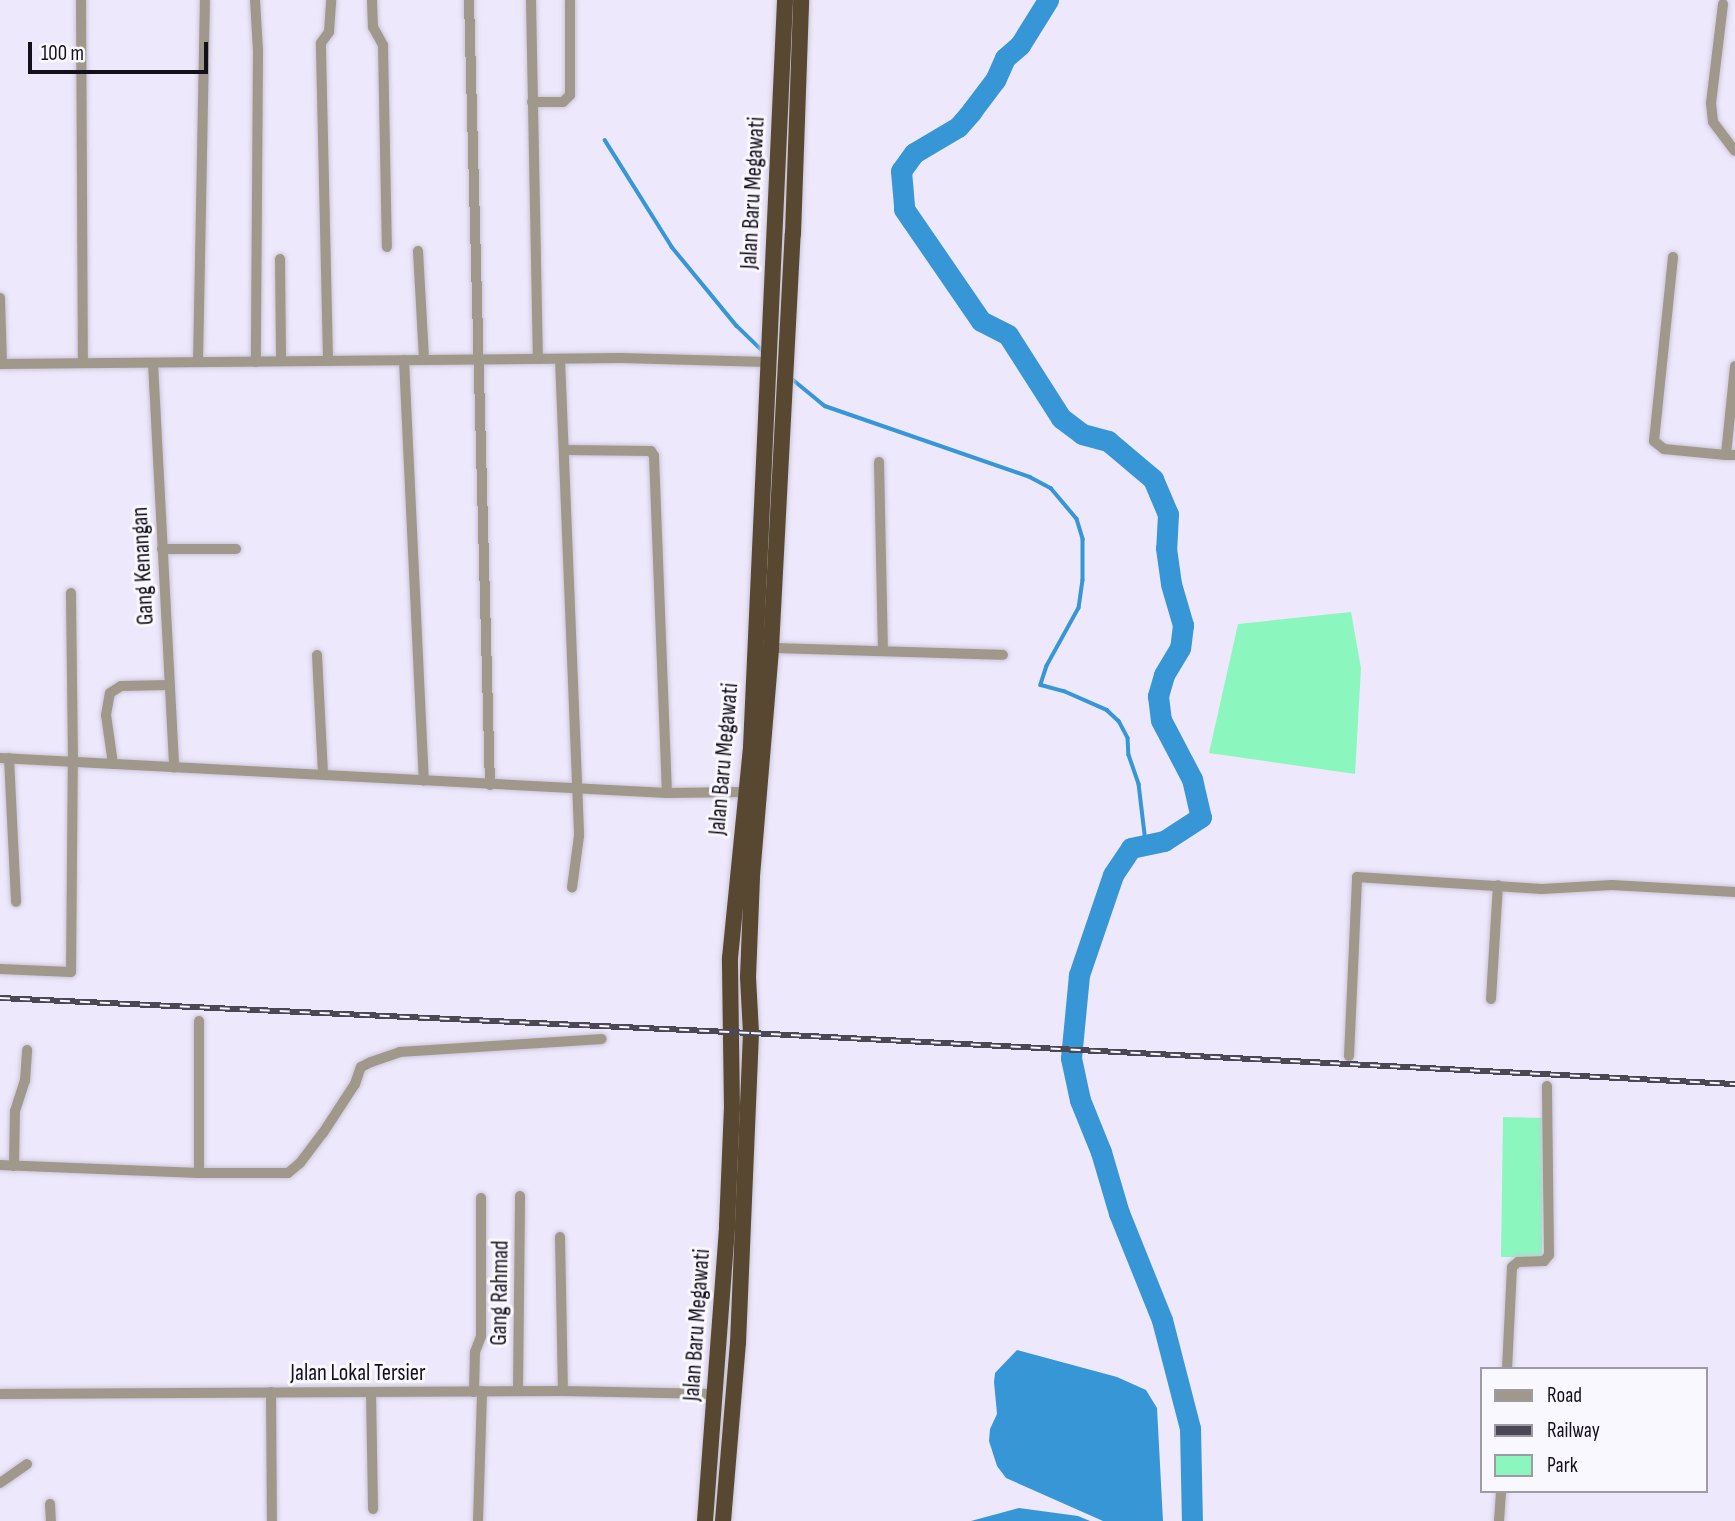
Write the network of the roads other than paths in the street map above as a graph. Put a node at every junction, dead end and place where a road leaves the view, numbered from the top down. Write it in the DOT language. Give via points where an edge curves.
graph roads {
  1 [pos="81,0"];
  2 [pos="205,0"];
  3 [pos="255,0"];
  4 [pos="331,0"];
  5 [pos="372,0"];
  6 [pos="469,0"];
  7 [pos="531,0"];
  8 [pos="569,0"];
  9 [pos="785,0"];
  10 [pos="801,0"];
  11 [pos="1723,4"];
  12 [pos="532,102"];
  13 [pos="1735,151"];
  14 [pos="793,234"];
  15 [pos="776,235"];
  16 [pos="387,247"];
  17 [pos="418,251"];
  18 [pos="1673,257"];
  19 [pos="280,260"];
  20 [pos="770,281"];
  21 [pos="790,281"];
  22 [pos="0,298"];
  23 [pos="328,359"];
  24 [pos="479,359"];
  25 [pos="538,359"];
  26 [pos="560,359"];
  27 [pos="767,359"];
  28 [pos="404,360"];
  29 [pos="424,360"];
  30 [pos="281,361"];
  31 [pos="198,362"];
  32 [pos="256,362"];
  33 [pos="83,363"];
  34 [pos="153,363"];
  35 [pos="1,364"];
  36 [pos="1735,366"];
  37 [pos="566,450"];
  38 [pos="1731,455"];
  39 [pos="879,462"];
  40 [pos="162,549"];
  41 [pos="236,549"];
  42 [pos="71,593"];
  43 [pos="771,648"];
  44 [pos="883,650"];
  45 [pos="317,654"];
  46 [pos="1003,655"];
  47 [pos="169,685"];
  48 [pos="5,758"];
  49 [pos="73,761"];
  50 [pos="113,764"];
  51 [pos="174,767"];
  52 [pos="323,775"];
  53 [pos="424,781"];
  54 [pos="490,785"];
  55 [pos="578,789"];
  56 [pos="744,792"];
  57 [pos="667,793"];
  58 [pos="1498,885"];
  59 [pos="572,888"];
  60 [pos="1735,892"];
  61 [pos="16,902"];
  62 [pos="0,969"];
  63 [pos="1491,999"];
  64 [pos="199,1021"];
  65 [pos="602,1040"];
  66 [pos="27,1050"];
  67 [pos="1349,1056"];
  68 [pos="1547,1086"];
  69 [pos="0,1165"];
  70 [pos="14,1166"];
  71 [pos="199,1173"];
  72 [pos="520,1196"];
  73 [pos="481,1198"];
  74 [pos="560,1237"];
  75 [pos="1507,1367"];
  76 [pos="735,1381"];
  77 [pos="716,1387"];
  78 [pos="518,1391"];
  79 [pos="563,1391"];
  80 [pos="271,1392"];
  81 [pos="371,1392"];
  82 [pos="478,1392"];
  83 [pos="0,1394"];
  84 [pos="27,1464"];
  85 [pos="0,1483"];
  86 [pos="1501,1493"];
  87 [pos="50,1504"];
  88 [pos="373,1509"];
  89 [pos="51,1521"];
  90 [pos="272,1521"];
  91 [pos="478,1521"];
  92 [pos="705,1521"];
  93 [pos="723,1521"];
  94 [pos="1499,1521"];
  1 -- 33 [label="street"];
  2 -- 31 [label="street"];
  3 -- 32 [label="street"];
  4 -- 23 [label="street" via="329,33 321,43"];
  5 -- 16 [label="street" via="373,27 383,45"];
  6 -- 24 [label="street"];
  7 -- 12 [label="street"];
  8 -- 12 [label="street" via="570,94 563,102"];
  9 -- 15 [label="highway, Jalan Baru Megawati"];
  10 -- 14 [label="highway, Jalan Baru Megawati"];
  11 -- 13 [label="street" via="1711,103 1713,122"];
  12 -- 25 [label="street"];
  14 -- 15 [label="highway"];
  14 -- 21 [label="highway, Jalan Baru Megawati"];
  15 -- 20 [label="highway, Jalan Baru Megawati"];
  17 -- 29 [label="street"];
  18 -- 38 [label="street" via="1654,441 1664,449"];
  19 -- 30 [label="street"];
  20 -- 21 [label="highway"];
  20 -- 27 [label="highway, Jalan Baru Megawati"];
  21 -- 43 [label="highway, Jalan Baru Megawati"];
  22 -- 35 [label="street"];
  23 -- 28 [label="street"];
  23 -- 30 [label="street"];
  24 -- 25 [label="street"];
  24 -- 29 [label="street"];
  24 -- 54 [label="street"];
  25 -- 26 [label="street"];
  26 -- 27 [label="street"];
  26 -- 37 [label="street"];
  27 -- 56 [label="highway, Jalan Baru Megawati" via="751,734"];
  28 -- 29 [label="street"];
  28 -- 53 [label="street"];
  30 -- 32 [label="street"];
  31 -- 32 [label="street"];
  31 -- 34 [label="street"];
  33 -- 34 [label="street"];
  33 -- 35 [label="street"];
  34 -- 40 [label="street, Gang Kenangan"];
  36 -- 38 [label="street"];
  37 -- 55 [label="street"];
  37 -- 57 [label="street" via="650,451 654,456"];
  39 -- 44 [label="street"];
  40 -- 41 [label="street"];
  40 -- 47 [label="street, Gang Kenangan"];
  42 -- 49 [label="street"];
  43 -- 44 [label="street"];
  43 -- 76 [label="highway, Jalan Baru Megawati" via="752,876 750,1045"];
  44 -- 46 [label="street"];
  45 -- 52 [label="street"];
  47 -- 50 [label="street" via="121,686 110,693 106,715"];
  47 -- 51 [label="street, Gang Kenangan"];
  48 -- 49 [label="street"];
  48 -- 61 [label="street"];
  49 -- 50 [label="street"];
  49 -- 62 [label="street" via="71,972"];
  50 -- 51 [label="street"];
  51 -- 52 [label="street"];
  52 -- 53 [label="street"];
  53 -- 54 [label="street"];
  54 -- 55 [label="street"];
  55 -- 57 [label="street"];
  55 -- 59 [label="street" via="579,835"];
  56 -- 57 [label="street"];
  56 -- 77 [label="highway, Jalan Baru Megawati" via="730,958 732,1109"];
  58 -- 60 [label="street"];
  58 -- 63 [label="street"];
  58 -- 67 [label="street" via="1357,877"];
  64 -- 71 [label="street"];
  65 -- 71 [label="street" via="387,1056 361,1067 323,1133 288,1173"];
  66 -- 70 [label="street" via="25,1081 14,1118"];
  68 -- 75 [label="street" via="1549,1255 1540,1263 1518,1262 1512,1267"];
  69 -- 70 [label="street"];
  70 -- 71 [label="street"];
  72 -- 78 [label="street, Gang Rahmad"];
  73 -- 82 [label="street" via="481,1336 475,1352"];
  74 -- 79 [label="street"];
  76 -- 77 [label="highway"];
  76 -- 93 [label="highway, Jalan Baru Megawati"];
  77 -- 79 [label="street, Jalan Lokal Tersier"];
  77 -- 92 [label="highway, Jalan Baru Megawati"];
  78 -- 79 [label="street, Jalan Lokal Tersier"];
  78 -- 82 [label="street, Jalan Lokal Tersier"];
  80 -- 81 [label="street, Jalan Lokal Tersier"];
  80 -- 83 [label="street, Jalan Lokal Tersier"];
  80 -- 90 [label="street"];
  81 -- 82 [label="street, Jalan Lokal Tersier"];
  81 -- 88 [label="street"];
  82 -- 91 [label="street"];
  84 -- 85 [label="street"];
  86 -- 94 [label="street"];
  87 -- 89 [label="street"];
}
